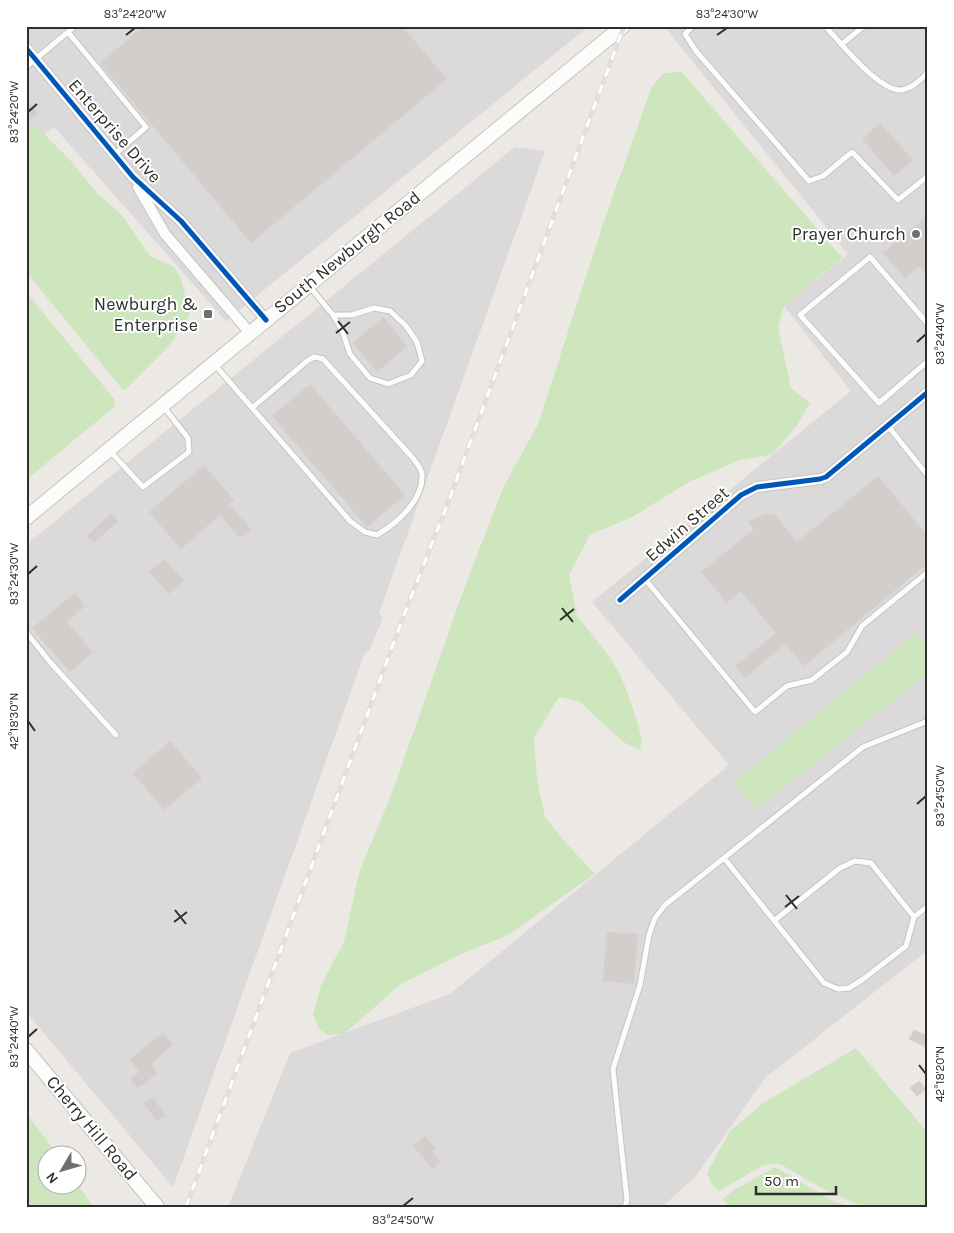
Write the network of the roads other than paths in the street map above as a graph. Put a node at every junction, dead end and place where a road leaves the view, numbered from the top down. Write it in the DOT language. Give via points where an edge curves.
graph roads {
  1 [pos="75,26"];
  2 [pos="623,26"];
  3 [pos="693,26"];
  4 [pos="826,26"];
  5 [pos="864,26"];
  6 [pos="68,32"];
  7 [pos="842,44"];
  8 [pos="26,48"];
  9 [pos="36,59"];
  10 [pos="26,67"];
  11 [pos="928,72"];
  12 [pos="114,155"];
  13 [pos="928,176"];
  14 [pos="132,177"];
  15 [pos="308,285"];
  16 [pos="334,315"];
  17 [pos="266,320"];
  18 [pos="928,324"];
  19 [pos="250,333"];
  20 [pos="928,361"];
  21 [pos="213,363"];
  22 [pos="928,392"];
  23 [pos="162,406"];
  24 [pos="252,408"];
  25 [pos="888,426"];
  26 [pos="108,449"];
  27 [pos="928,476"];
  28 [pos="26,518"];
  29 [pos="928,572"];
  30 [pos="645,579"];
  31 [pos="620,600"];
  32 [pos="26,632"];
  33 [pos="928,721"];
  34 [pos="116,735"];
  35 [pos="724,858"];
  36 [pos="928,906"];
  37 [pos="914,917"];
  38 [pos="775,920"];
  39 [pos="26,1050"];
  40 [pos="157,1207"];
  41 [pos="625,1207"];
  1 -- 6 [label="lane"];
  2 -- 15 [label="main road, South Newburgh Road"];
  3 -- 13 [label="lane" via="685,34 696,51 809,181 823,176 852,152 898,200"];
  4 -- 7 [label="lane"];
  5 -- 7 [label="lane"];
  6 -- 9 [label="lane"];
  6 -- 12 [label="lane" via="146,127"];
  7 -- 11 [label="lane" via="876,80 892,89 904,90"];
  8 -- 9 [label="street, Enterprise Drive"];
  9 -- 10 [label="lane"];
  9 -- 12 [label="street, Enterprise Drive"];
  12 -- 14 [label="street, Enterprise Drive"];
  14 -- 17 [label="street, Enterprise Drive" via="181,221"];
  14 -- 19 [label="street, Enterprise Drive" via="165,234"];
  15 -- 16 [label="lane"];
  15 -- 17 [label="main road, South Newburgh Road"];
  16 -- 16 [label="lane" via="350,354 370,378 388,384 411,374 422,361 417,342 390,311 374,308 352,315"];
  17 -- 19 [label="main road, South Newburgh Road"];
  18 -- 20 [label="lane" via="870,257 800,315 879,402"];
  19 -- 21 [label="main road, South Newburgh Road"];
  21 -- 23 [label="main road, South Newburgh Road"];
  21 -- 24 [label="lane"];
  22 -- 25 [label="street, Edwin Street"];
  23 -- 26 [label="main road, South Newburgh Road"];
  23 -- 26 [label="lane" via="188,438 189,452 143,487"];
  24 -- 24 [label="lane" via="350,521 365,532 377,535 393,525 412,504 422,472 324,360 314,357 307,361"];
  25 -- 27 [label="lane"];
  25 -- 30 [label="street, Edwin Street" via="826,477 758,487 741,495"];
  26 -- 28 [label="main road, South Newburgh Road"];
  29 -- 30 [label="lane" via="862,626 847,652 812,680 787,686 755,712"];
  30 -- 31 [label="street, Edwin Street"];
  32 -- 34 [label="lane"];
  33 -- 35 [label="lane" via="863,746"];
  35 -- 38 [label="lane"];
  35 -- 41 [label="lane" via="665,905 654,918 649,935 640,985 613,1069 627,1200"];
  36 -- 37 [label="lane"];
  37 -- 38 [label="lane" via="871,863 855,861 840,868"];
  37 -- 38 [label="lane" via="906,946 862,980 849,988 838,989 824,983"];
  39 -- 40 [label="main road, Cherry Hill Road"];
}
